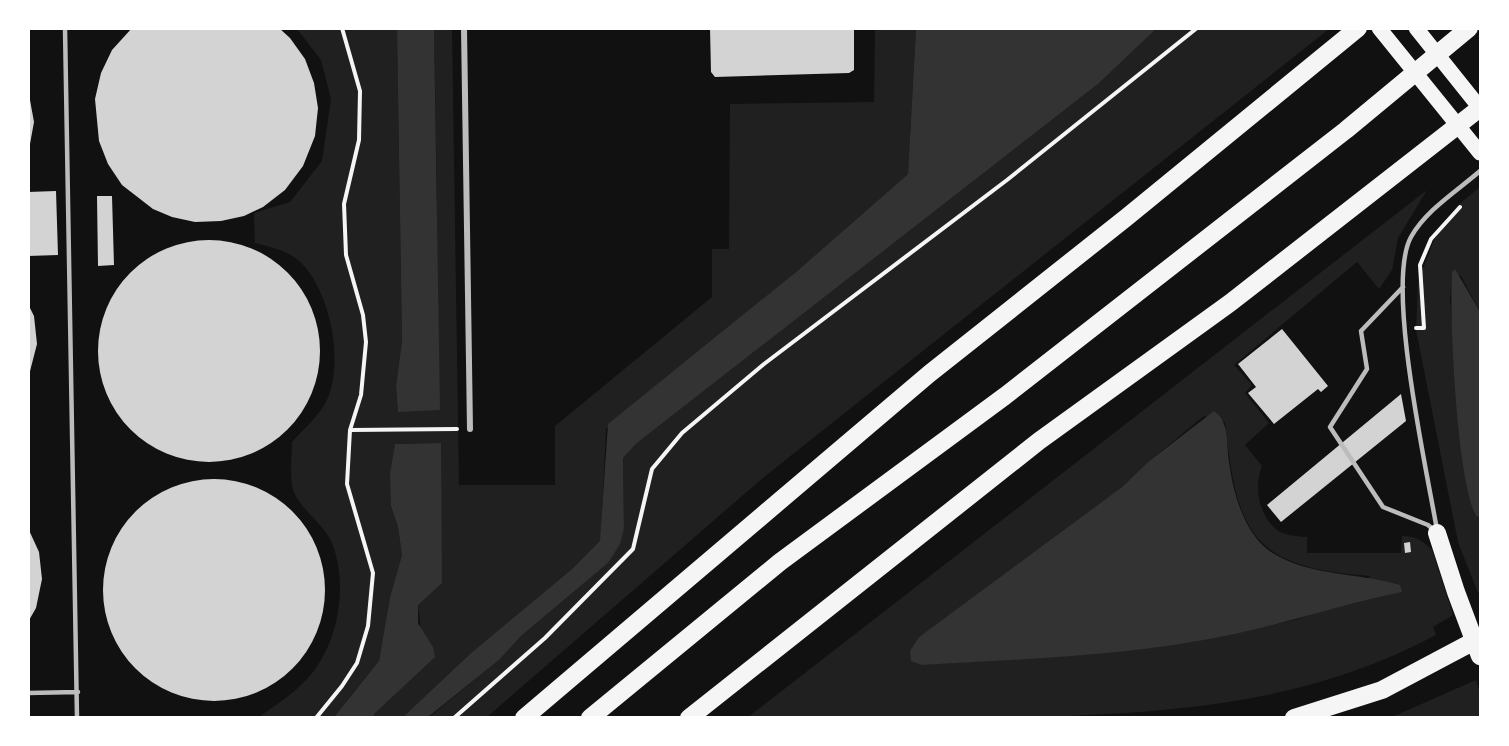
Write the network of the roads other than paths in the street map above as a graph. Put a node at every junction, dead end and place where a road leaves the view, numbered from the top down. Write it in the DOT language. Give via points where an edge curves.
graph roads {
  1 [pos="65,28"];
  2 [pos="464,28"];
  3 [pos="1358,28"];
  4 [pos="1379,28"];
  5 [pos="1416,28"];
  6 [pos="1469,28"];
  7 [pos="1480,108"];
  8 [pos="1480,153"];
  9 [pos="1480,171"];
  10 [pos="1403,287"];
  11 [pos="470,429"];
  12 [pos="1437,533"];
  13 [pos="1480,638"];
  14 [pos="1480,656"];
  15 [pos="78,692"];
  16 [pos="28,693"];
  17 [pos="78,717"];
  18 [pos="524,717"];
  19 [pos="590,717"];
  20 [pos="688,717"];
  21 [pos="1294,717"];
  1 -- 15 [label="lane"];
  2 -- 11 [label="street"];
  3 -- 18 [label="highway" via="929,374"];
  4 -- 8 [label="main road"];
  5 -- 7 [label="main road"];
  6 -- 19 [label="highway" via="1346,130 1005,396 780,562"];
  7 -- 20 [label="highway" via="1230,303 1039,441"];
  9 -- 10 [label="lane" via="1423,220 1410,238 1403,262"];
  10 -- 12 [label="lane" via="1405,329"];
  10 -- 12 [label="lane" via="1361,331 1367,369 1330,426 1383,507 1428,525"];
  12 -- 14 [label="highway"];
  13 -- 21 [label="highway" via="1382,690"];
  15 -- 16 [label="lane"];
  15 -- 17 [label="lane"];
}
